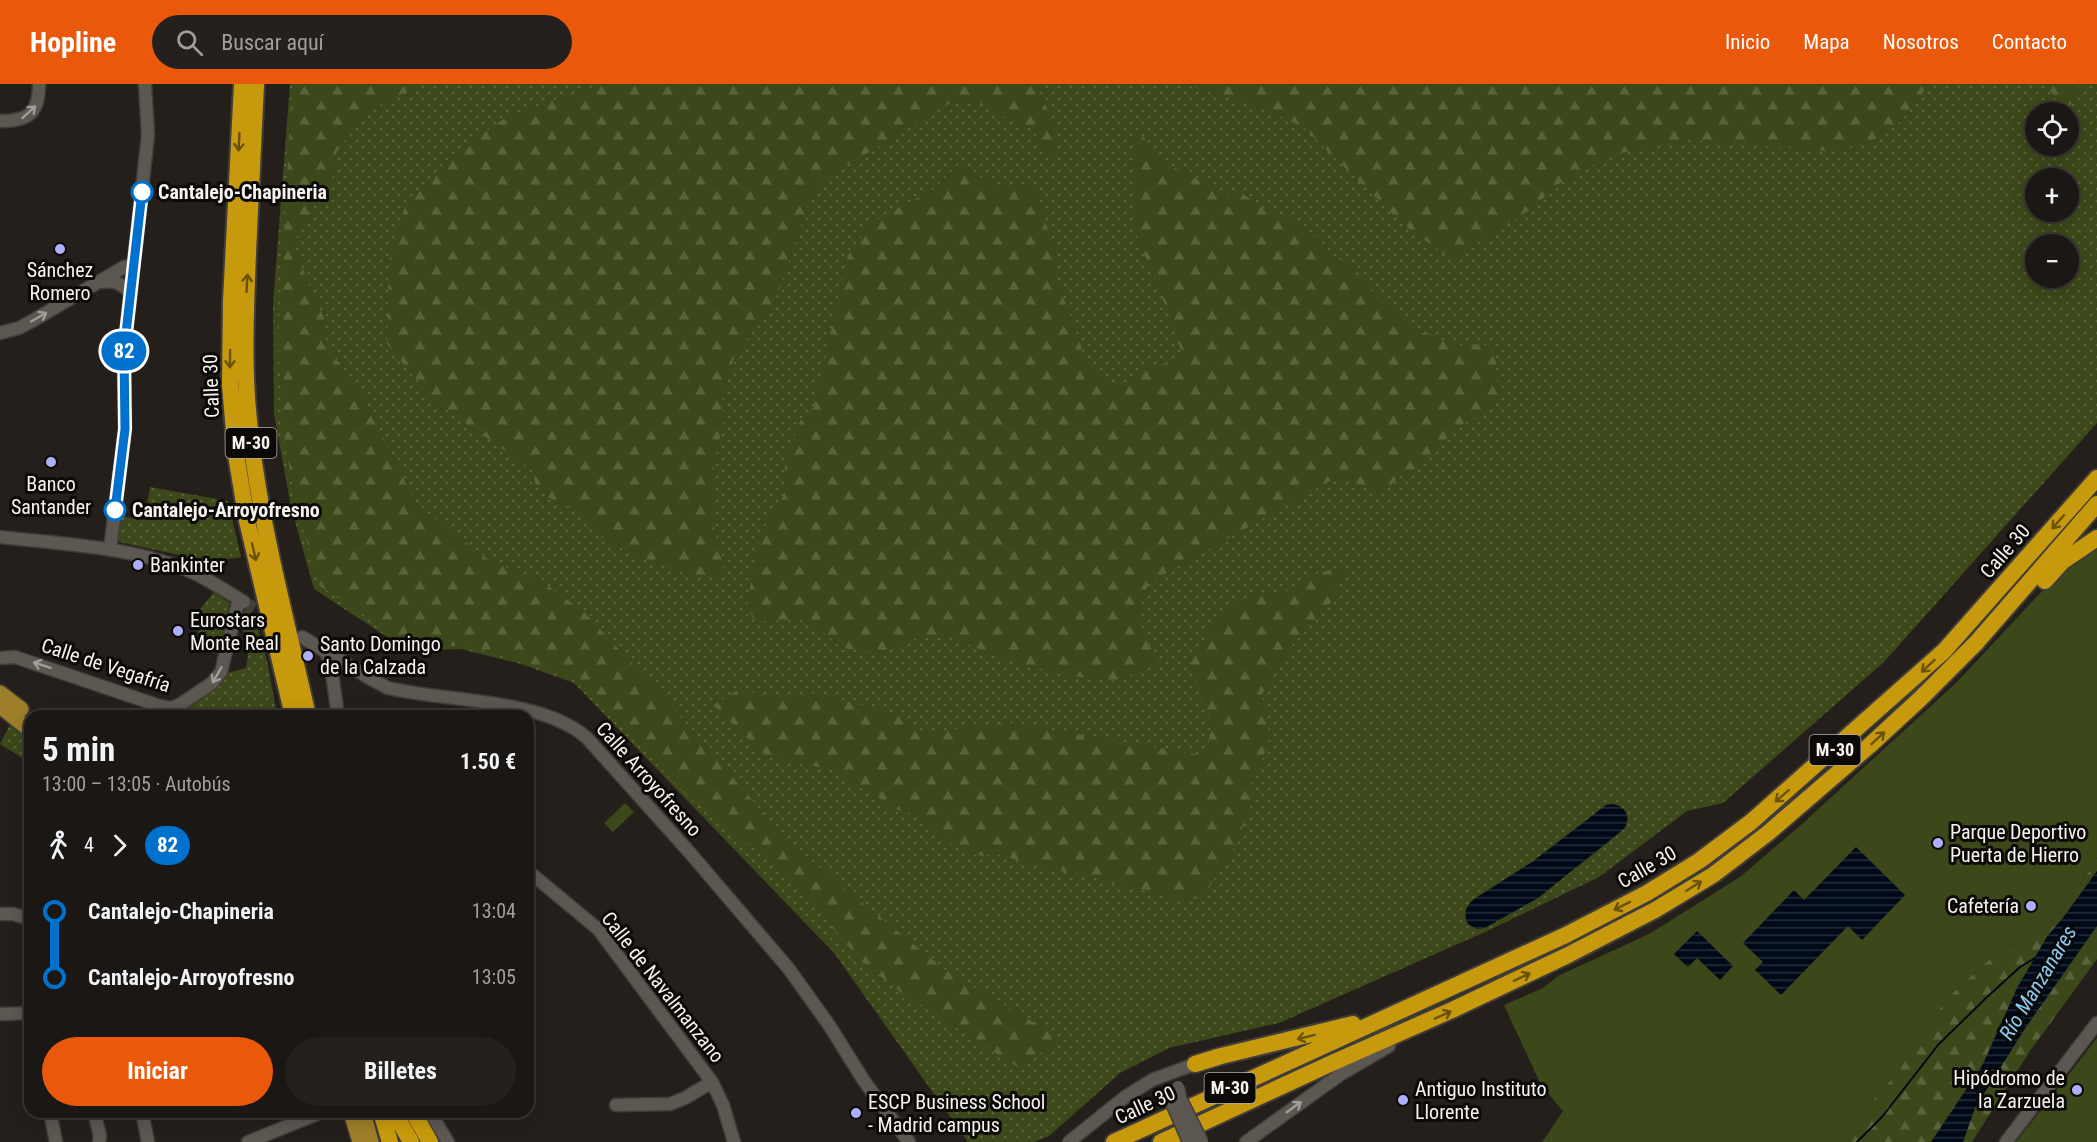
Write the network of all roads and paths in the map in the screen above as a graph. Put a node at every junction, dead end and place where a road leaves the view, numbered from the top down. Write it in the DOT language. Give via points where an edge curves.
graph roads {
  1 [pos="39,84"];
  2 [pos="144,84"];
  3 [pos="242,84"];
  4 [pos="256,84"];
  5 [pos="268,84"];
  6 [pos="0,121"];
  7 [pos="248,251"];
  8 [pos="134,265"];
  9 [pos="97,283"];
  10 [pos="131,293"];
  11 [pos="0,333"];
  12 [pos="2097,478"];
  13 [pos="2097,504"];
  14 [pos="0,529"];
  15 [pos="0,537"];
  16 [pos="2095,539"];
  17 [pos="23,540"];
  18 [pos="110,550"];
  19 [pos="296,634"];
  20 [pos="1976,644"];
  21 [pos="326,652"];
  22 [pos="0,658"];
  23 [pos="339,661"];
  24 [pos="332,675"];
  25 [pos="0,693"];
  26 [pos="0,706"];
  27 [pos="292,710"];
  28 [pos="307,710"];
  29 [pos="313,710"];
  30 [pos="337,710"];
  31 [pos="523,710"];
  32 [pos="24,712"];
  33 [pos="534,712"];
  34 [pos="24,725"];
  35 [pos="534,876"];
  36 [pos="0,914"];
  37 [pos="24,917"];
  38 [pos="1460,984"];
  39 [pos="24,1012"];
  40 [pos="0,1014"];
  41 [pos="2097,1023"];
  42 [pos="1417,1026"];
  43 [pos="1389,1046"];
  44 [pos="1195,1064"];
  45 [pos="712,1082"];
  46 [pos="1125,1097"];
  47 [pos="616,1105"];
  48 [pos="51,1118"];
  49 [pos="96,1118"];
  50 [pos="143,1118"];
  51 [pos="308,1118"];
  52 [pos="353,1118"];
  53 [pos="364,1118"];
  54 [pos="383,1118"];
  55 [pos="398,1118"];
  56 [pos="412,1118"];
  57 [pos="416,1118"];
  58 [pos="434,1118"];
  59 [pos="255,1140"];
  60 [pos="57,1142"];
  61 [pos="99,1142"];
  62 [pos="148,1142"];
  63 [pos="360,1142"];
  64 [pos="370,1142"];
  65 [pos="390,1142"];
  66 [pos="413,1142"];
  67 [pos="430,1142"];
  68 [pos="448,1142"];
  69 [pos="734,1142"];
  70 [pos="909,1142"];
  71 [pos="1069,1142"];
  72 [pos="1114,1142"];
  73 [pos="1161,1142"];
  74 [pos="1189,1142"];
  75 [pos="1202,1142"];
  76 [pos="1246,1142"];
  77 [pos="2006,1142"];
  6 -- 1 [label="street, one-way" via="18,120 33,112 39,99"];
  2 -- 8 [label="street" via="148,135"];
  3 -- 27 [label="highway, Calle 30 / M-30, one-way" via="230,384 247,521"];
  4 -- 7 [label="highway, Calle 30 / M-30"];
  5 -- 7 [label="highway"];
  19 -- 7 [label="highway, Calle 30 / M-30, one-way" via="267,538 254,467 248,419 245,319"];
  8 -- 9 [label="street"];
  8 -- 10 [label="street"];
  9 -- 10 [label="street" via="111,280"];
  11 -- 9 [label="street, one-way" via="19,328"];
  10 -- 18 [label="street" via="124,351 125,429"];
  12 -- 38 [label="highway, Calle 30 / M-30, one-way" via="1944,651 1751,822 1700,861 1647,893"];
  13 -- 20 [label="highway, Calle 30 / M-30"];
  14 -- 17 [label="street"];
  15 -- 17 [label="street"];
  16 -- 20 [label="highway" via="2063,561 1999,630"];
  17 -- 18 [label="street"];
  18 -- 22 [label="street, Calle de Vegafría, one-way" via="165,562 242,600 221,672 212,683 171,708 15,657"];
  19 -- 21 [label="street, Calle Arroyofresno"];
  19 -- 28 [label="highway, Calle 30 / M-30"];
  19 -- 29 [label="highway"];
  42 -- 20 [label="highway, Calle 30 / M-30, one-way" via="1566,956 1713,875 1869,746"];
  21 -- 23 [label="street, Calle Arroyofresno"];
  21 -- 24 [label="street"];
  23 -- 24 [label="street"];
  23 -- 31 [label="street, Calle Arroyofresno" via="388,688"];
  24 -- 30 [label="street"];
  25 -- 32 [label="main road"];
  26 -- 34 [label="main road"];
  33 -- 70 [label="street, Calle Arroyofresno" via="575,727 587,738 720,889 789,969"];
  35 -- 45 [label="street, Calle de Navalmanzano" via="598,929"];
  36 -- 37 [label="street"];
  38 -- 44 [label="highway, one-way" via="1427,991 1354,1024"];
  38 -- 72 [label="highway, Calle 30 / M-30"];
  39 -- 40 [label="street"];
  41 -- 77 [label="street"];
  42 -- 43 [label="highway"];
  42 -- 73 [label="highway, Calle 30 / M-30"];
  76 -- 43 [label="street, one-way" via="1341,1074"];
  44 -- 46 [label="street" via="1152,1080"];
  44 -- 75 [label="street, bridge" via="1183,1075 1178,1087"];
  45 -- 47 [label="street, Calle de Navalmanzano" via="670,1104"];
  45 -- 69 [label="street, Calle de Navalmanzano"];
  46 -- 71 [label="street"];
  46 -- 74 [label="street, bridge" via="1151,1089 1164,1094"];
  48 -- 60 [label="street"];
  49 -- 61 [label="street"];
  50 -- 62 [label="street"];
  51 -- 59 [label="street"];
  52 -- 63 [label="main road"];
  53 -- 64 [label="main road"];
  54 -- 65 [label="highway"];
  55 -- 66 [label="highway"];
  56 -- 66 [label="highway"];
  57 -- 67 [label="highway"];
  58 -- 68 [label="street"];
}
